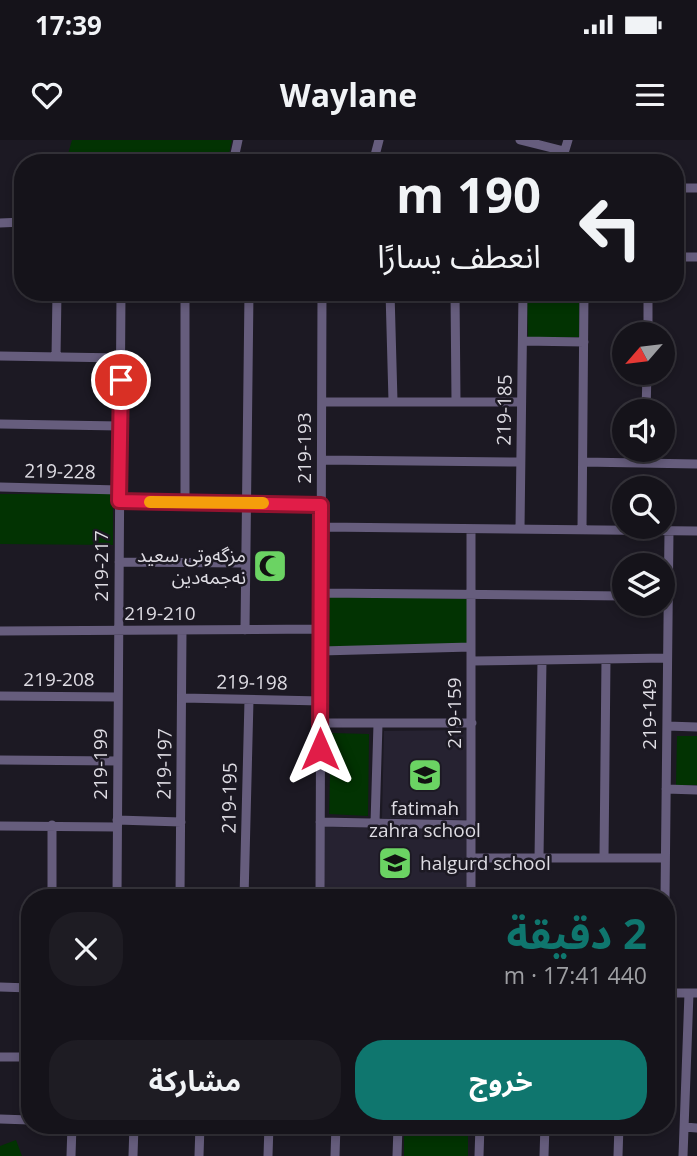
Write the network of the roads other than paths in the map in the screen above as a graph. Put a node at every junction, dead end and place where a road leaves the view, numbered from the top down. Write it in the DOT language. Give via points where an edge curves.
graph roads {
  1 [pos="520,140"];
  2 [pos="568,140"];
  3 [pos="565,151"];
  4 [pos="564,154"];
  5 [pos="57,301"];
  6 [pos="121,301"];
  7 [pos="185,301"];
  8 [pos="248,301"];
  9 [pos="322,301"];
  10 [pos="390,301"];
  11 [pos="455,301"];
  12 [pos="523,301"];
  13 [pos="584,301"];
  14 [pos="648,301"];
  15 [pos="648,322"];
  16 [pos="523,341"];
  17 [pos="583,342"];
  18 [pos="0,356"];
  19 [pos="56,357"];
  20 [pos="122,358"];
  21 [pos="393,401"];
  22 [pos="456,401"];
  23 [pos="322,402"];
  24 [pos="521,402"];
  25 [pos="0,424"];
  26 [pos="120,426"];
  27 [pos="322,460"];
  28 [pos="520,462"];
  29 [pos="583,463"];
  30 [pos="645,463"];
  31 [pos="697,464"];
  32 [pos="0,487"];
  33 [pos="119,490"];
  34 [pos="119,501"];
  35 [pos="185,502"];
  36 [pos="246,503"];
  37 [pos="321,505"];
  38 [pos="321,527"];
  39 [pos="471,529"];
  40 [pos="520,529"];
  41 [pos="582,530"];
  42 [pos="612,530"];
  43 [pos="675,531"];
  44 [pos="697,531"];
  45 [pos="119,562"];
  46 [pos="245,563"];
  47 [pos="321,593"];
  48 [pos="612,596"];
  49 [pos="471,597"];
  50 [pos="666,616"];
  51 [pos="321,629"];
  52 [pos="244,630"];
  53 [pos="0,631"];
  54 [pos="118,631"];
  55 [pos="182,631"];
  56 [pos="471,647"];
  57 [pos="321,651"];
  58 [pos="667,658"];
  59 [pos="606,659"];
  60 [pos="542,660"];
  61 [pos="472,662"];
  62 [pos="0,696"];
  63 [pos="118,697"];
  64 [pos="182,698"];
  65 [pos="249,700"];
  66 [pos="321,701"];
  67 [pos="320,723"];
  68 [pos="472,723"];
  69 [pos="378,724"];
  70 [pos="667,726"];
  71 [pos="697,727"];
  72 [pos="0,760"];
  73 [pos="118,761"];
  74 [pos="666,789"];
  75 [pos="697,790"];
  76 [pos="181,822"];
  77 [pos="320,822"];
  78 [pos="117,823"];
  79 [pos="375,823"];
  80 [pos="52,825"];
  81 [pos="472,825"];
  82 [pos="0,826"];
  83 [pos="472,858"];
  84 [pos="539,858"];
  85 [pos="604,858"];
  86 [pos="665,858"];
  87 [pos="52,889"];
  88 [pos="117,889"];
  89 [pos="180,889"];
  90 [pos="244,889"];
  91 [pos="320,889"];
  92 [pos="471,889"];
  93 [pos="665,889"];
  94 [pos="0,988"];
  95 [pos="21,988"];
  96 [pos="675,993"];
  97 [pos="693,993"];
  98 [pos="0,1057"];
  99 [pos="21,1057"];
  100 [pos="692,1063"];
  101 [pos="0,1119"];
  102 [pos="21,1120"];
  103 [pos="684,1127"];
  104 [pos="697,1128"];
  105 [pos="72,1134"];
  106 [pos="134,1134"];
  107 [pos="200,1134"];
  108 [pos="269,1134"];
  109 [pos="336,1134"];
  110 [pos="398,1134"];
  111 [pos="480,1134"];
  112 [pos="545,1134"];
  113 [pos="619,1134"];
  114 [pos="71,1156"];
  115 [pos="133,1156"];
  116 [pos="199,1156"];
  117 [pos="268,1156"];
  118 [pos="335,1156"];
  119 [pos="397,1156"];
  120 [pos="479,1156"];
  121 [pos="544,1156"];
  122 [pos="618,1156"];
  123 [pos="683,1156"];
  1 -- 3 [label="street"];
  2 -- 3 [label="street"];
  3 -- 4 [label="street"];
  5 -- 19 [label="street"];
  6 -- 20 [label="street, 219-217"];
  7 -- 35 [label="street"];
  8 -- 36 [label="street"];
  9 -- 23 [label="street, 219-193"];
  10 -- 21 [label="street"];
  11 -- 22 [label="street"];
  12 -- 16 [label="street, 219-185"];
  13 -- 17 [label="street"];
  14 -- 15 [label="street"];
  16 -- 17 [label="street"];
  16 -- 24 [label="street, 219-185"];
  17 -- 29 [label="street"];
  18 -- 19 [label="street"];
  19 -- 20 [label="street"];
  20 -- 26 [label="street, 219-217"];
  21 -- 22 [label="street"];
  21 -- 23 [label="street"];
  22 -- 24 [label="street"];
  23 -- 27 [label="street, 219-193"];
  24 -- 28 [label="street, 219-185"];
  25 -- 26 [label="street"];
  26 -- 33 [label="street, 219-217"];
  27 -- 28 [label="street"];
  27 -- 37 [label="street, 219-193"];
  28 -- 40 [label="street, 219-185"];
  29 -- 30 [label="street"];
  29 -- 41 [label="street"];
  30 -- 31 [label="street"];
  32 -- 33 [label="street, 219-228"];
  33 -- 34 [label="street, 219-217"];
  34 -- 35 [label="street"];
  34 -- 45 [label="street, 219-217"];
  35 -- 36 [label="street"];
  36 -- 37 [label="street"];
  36 -- 46 [label="street"];
  37 -- 38 [label="street, 219-193"];
  38 -- 39 [label="street"];
  38 -- 47 [label="street, 219-193"];
  39 -- 40 [label="street"];
  39 -- 49 [label="street, 219-159"];
  40 -- 41 [label="street"];
  41 -- 42 [label="street"];
  43 -- 44 [label="street"];
  45 -- 46 [label="street"];
  45 -- 54 [label="street, 219-217"];
  46 -- 52 [label="street"];
  47 -- 49 [label="street"];
  47 -- 51 [label="street, 219-193"];
  48 -- 49 [label="street"];
  49 -- 56 [label="street, 219-159"];
  50 -- 58 [label="street, 219-149"];
  51 -- 52 [label="street, 219-210"];
  51 -- 57 [label="street, 219-193"];
  52 -- 55 [label="street, 219-210"];
  53 -- 54 [label="street, 219-210"];
  54 -- 55 [label="street, 219-210"];
  54 -- 63 [label="street, 219-199"];
  55 -- 64 [label="street, 219-197"];
  56 -- 57 [label="street"];
  56 -- 61 [label="street, 219-159"];
  57 -- 66 [label="street, 219-193"];
  58 -- 59 [label="street"];
  58 -- 70 [label="street, 219-149"];
  59 -- 60 [label="street"];
  59 -- 85 [label="street"];
  60 -- 61 [label="street"];
  60 -- 84 [label="street"];
  61 -- 68 [label="street, 219-159"];
  62 -- 63 [label="street, 219-208"];
  63 -- 73 [label="street, 219-199"];
  64 -- 65 [label="street, 219-198"];
  64 -- 76 [label="street, 219-197"];
  65 -- 66 [label="street, 219-198"];
  65 -- 90 [label="street, 219-195"];
  66 -- 67 [label="street, 219-193"];
  67 -- 69 [label="street"];
  67 -- 77 [label="street, 219-193"];
  68 -- 69 [label="street"];
  68 -- 81 [label="street, 219-159"];
  69 -- 79 [label="street"];
  70 -- 71 [label="street"];
  70 -- 74 [label="street, 219-149"];
  72 -- 73 [label="street"];
  73 -- 78 [label="street, 219-199"];
  74 -- 75 [label="street"];
  74 -- 86 [label="street, 219-149"];
  76 -- 78 [label="street"];
  76 -- 89 [label="street, 219-197"];
  77 -- 79 [label="street"];
  77 -- 91 [label="street, 219-193"];
  78 -- 80 [label="street"];
  78 -- 88 [label="street, 219-199"];
  79 -- 81 [label="street"];
  80 -- 82 [label="street"];
  80 -- 87 [label="street"];
  81 -- 83 [label="street, 219-159"];
  83 -- 84 [label="street"];
  83 -- 92 [label="street, 219-159"];
  84 -- 85 [label="street"];
  85 -- 86 [label="street"];
  86 -- 93 [label="street, 219-149"];
  94 -- 95 [label="street"];
  96 -- 97 [label="street"];
  97 -- 100 [label="street"];
  98 -- 99 [label="street"];
  100 -- 103 [label="street"];
  101 -- 102 [label="street"];
  103 -- 104 [label="street"];
  103 -- 123 [label="street"];
  105 -- 114 [label="street"];
  106 -- 115 [label="street"];
  107 -- 116 [label="street"];
  108 -- 117 [label="street"];
  109 -- 118 [label="street"];
  110 -- 119 [label="street"];
  111 -- 120 [label="street"];
  112 -- 121 [label="street"];
  113 -- 122 [label="street"];
}
